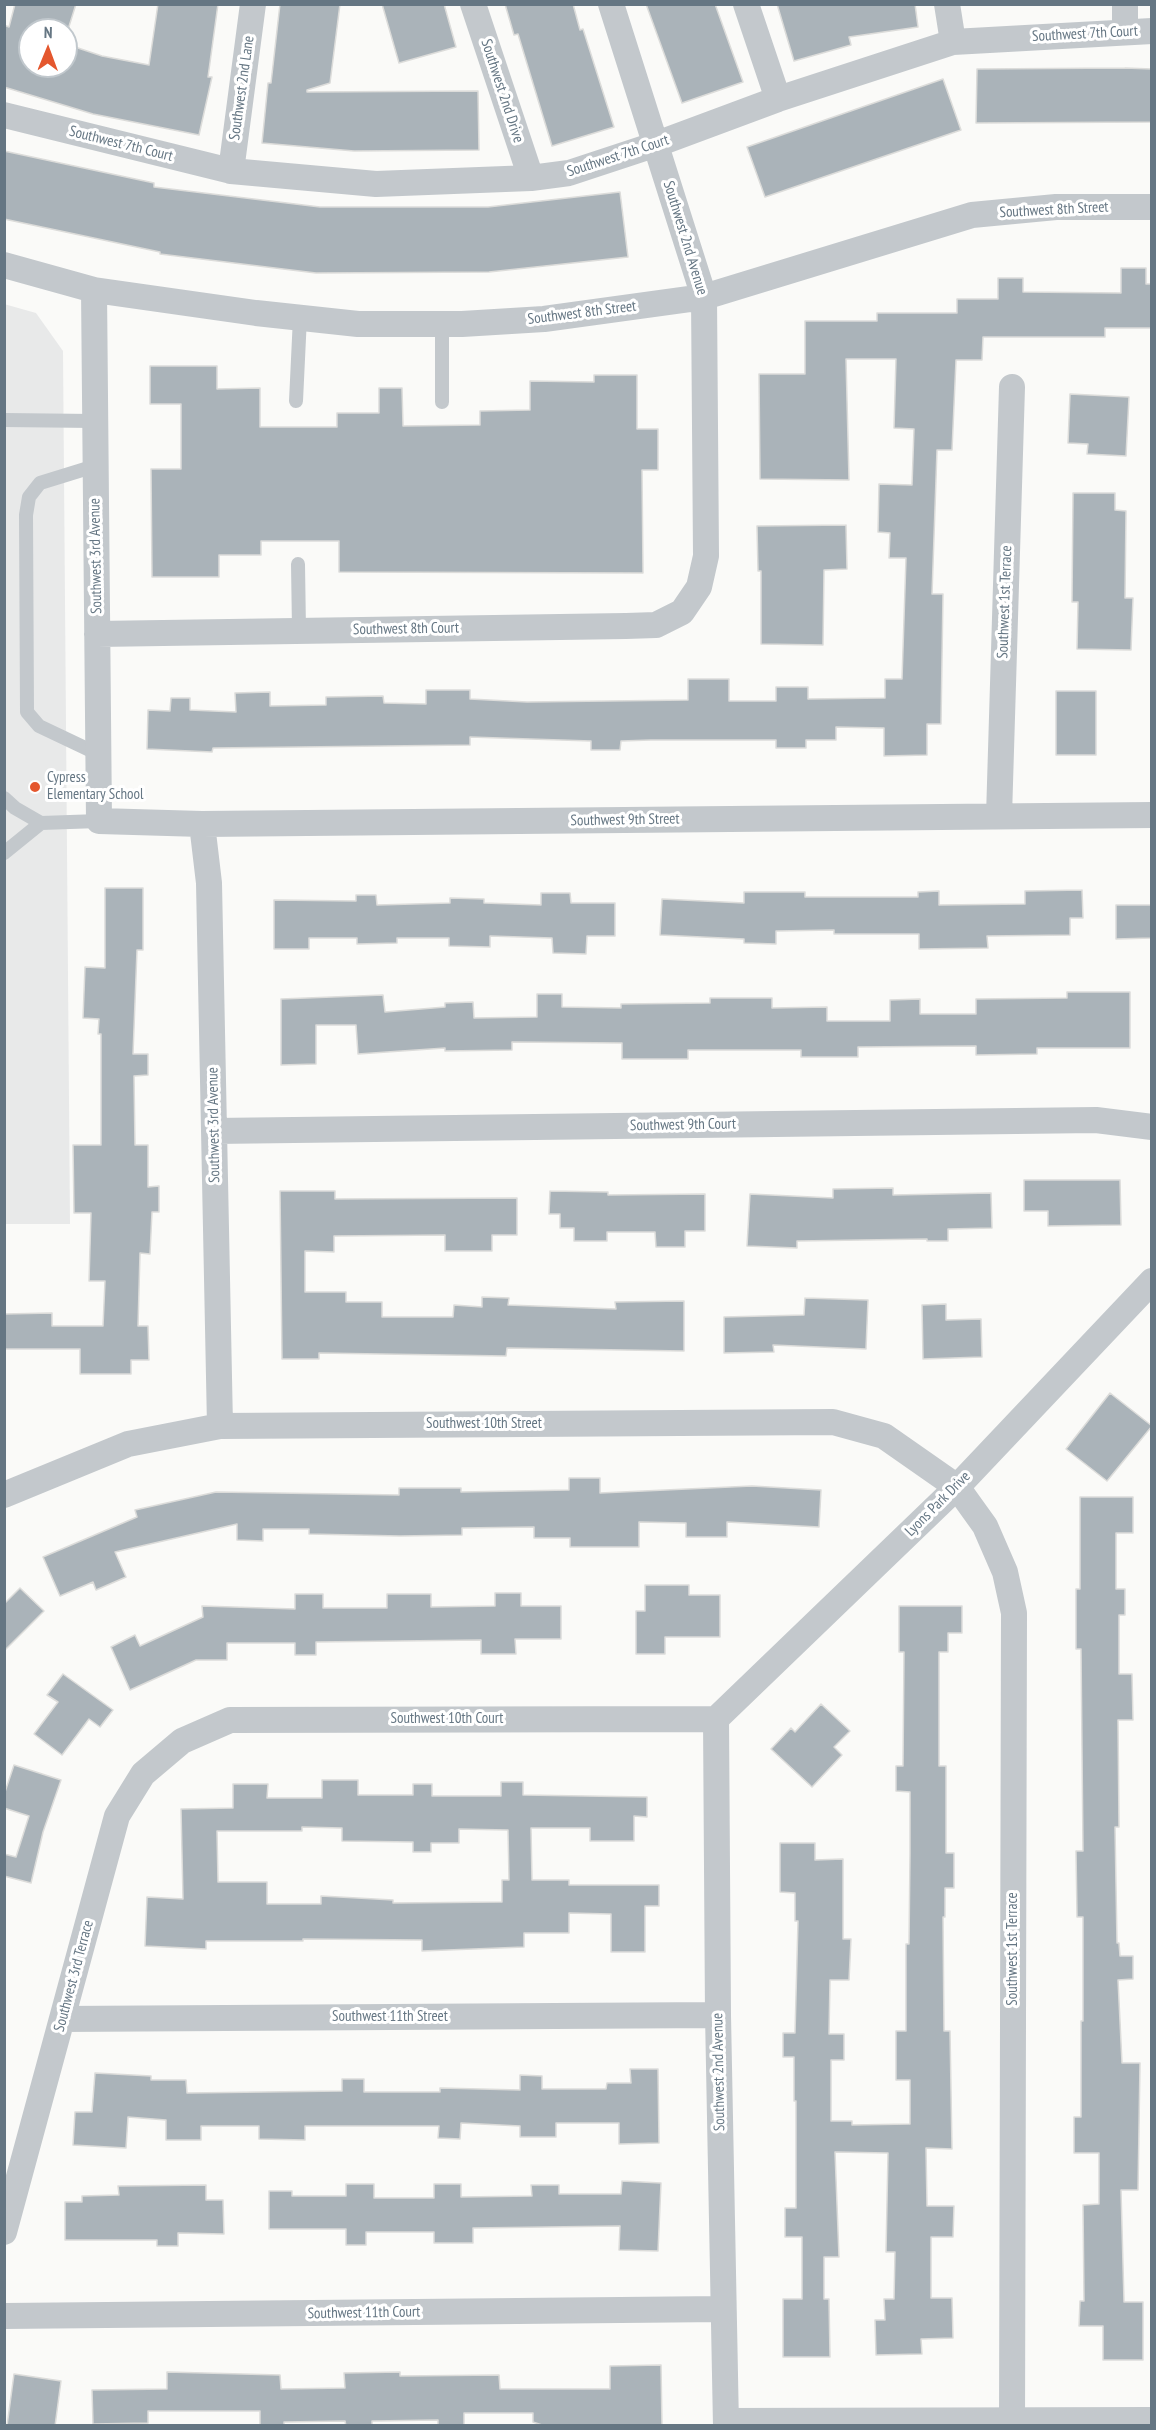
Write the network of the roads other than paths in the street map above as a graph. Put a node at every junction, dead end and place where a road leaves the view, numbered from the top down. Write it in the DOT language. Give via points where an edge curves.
graph roads {
  1 [pos="253,4"];
  2 [pos="473,4"];
  3 [pos="611,4"];
  4 [pos="746,4"];
  5 [pos="947,4"];
  6 [pos="1125,4"];
  7 [pos="1125,31"];
  8 [pos="1152,31"];
  9 [pos="952,42"];
  10 [pos="778,99"];
  11 [pos="4,115"];
  12 [pos="657,144"];
  13 [pos="231,171"];
  14 [pos="531,178"];
  15 [pos="1152,207"];
  16 [pos="4,265"];
  17 [pos="94,290"];
  18 [pos="704,297"];
  19 [pos="300,317"];
  20 [pos="442,323"];
  21 [pos="1012,387"];
  22 [pos="296,401"];
  23 [pos="442,402"];
  24 [pos="4,420"];
  25 [pos="94,421"];
  26 [pos="95,465"];
  27 [pos="298,564"];
  28 [pos="699,587"];
  29 [pos="299,630"];
  30 [pos="97,634"];
  31 [pos="98,754"];
  32 [pos="4,798"];
  33 [pos="1152,815"];
  34 [pos="999,816"];
  35 [pos="99,821"];
  36 [pos="41,823"];
  37 [pos="202,824"];
  38 [pos="4,853"];
  39 [pos="1152,1127"];
  40 [pos="214,1131"];
  41 [pos="1152,1281"];
  42 [pos="220,1426"];
  43 [pos="957,1487"];
  44 [pos="4,1495"];
  45 [pos="716,1719"];
  46 [pos="182,1741"];
  47 [pos="718,2015"];
  48 [pos="62,2019"];
  49 [pos="4,2232"];
  50 [pos="723,2309"];
  51 [pos="4,2316"];
  52 [pos="1152,2420"];
  53 [pos="726,2423"];
  54 [pos="1012,2423"];
  1 -- 13 [label="street, Southwest 2nd Lane"];
  2 -- 14 [label="street, Southwest 2nd Drive"];
  3 -- 12 [label="street, Southwest 2nd Avenue"];
  4 -- 10 [label="street"];
  5 -- 9 [label="street"];
  6 -- 7 [label="street"];
  7 -- 8 [label="street, Southwest 7th Court"];
  7 -- 9 [label="street, Southwest 7th Court"];
  9 -- 10 [label="street, Southwest 7th Court"];
  10 -- 12 [label="street, Southwest 7th Court"];
  11 -- 13 [label="street, Southwest 7th Court"];
  12 -- 14 [label="street, Southwest 7th Court" via="569,173"];
  12 -- 18 [label="street, Southwest 2nd Avenue"];
  13 -- 14 [label="street, Southwest 7th Court" via="376,184"];
  15 -- 18 [label="street, Southwest 8th Street" via="1056,207 972,215"];
  16 -- 17 [label="street, Southwest 8th Street"];
  17 -- 19 [label="street, Southwest 8th Street"];
  17 -- 25 [label="street, Southwest 3rd Avenue"];
  18 -- 20 [label="street, Southwest 8th Street" via="543,319"];
  18 -- 28 [label="street, Southwest 2nd Avenue" via="706,556"];
  19 -- 20 [label="street, Southwest 8th Street" via="358,324"];
  19 -- 22 [label="lane"];
  20 -- 23 [label="lane"];
  21 -- 34 [label="street, Southwest 1st Terrace"];
  24 -- 25 [label="lane"];
  25 -- 26 [label="street, Southwest 3rd Avenue"];
  26 -- 30 [label="street, Southwest 3rd Avenue"];
  26 -- 31 [label="lane" via="40,483 29,497 27,712 39,726"];
  27 -- 29 [label="lane"];
  28 -- 29 [label="street, Southwest 8th Court" via="682,612 656,625"];
  29 -- 30 [label="street, Southwest 8th Court"];
  30 -- 31 [label="street, Southwest 3rd Avenue"];
  31 -- 35 [label="street, Southwest 3rd Avenue"];
  32 -- 36 [label="lane"];
  33 -- 34 [label="street, Southwest 9th Street"];
  34 -- 37 [label="street, Southwest 9th Street"];
  35 -- 36 [label="lane"];
  35 -- 37 [label="street, Southwest 9th Street"];
  36 -- 38 [label="lane"];
  37 -- 40 [label="street, Southwest 3rd Avenue" via="209,883"];
  39 -- 40 [label="street, Southwest 9th Court" via="1096,1120"];
  40 -- 42 [label="street, Southwest 3rd Avenue"];
  41 -- 43 [label="street, Lyons Park Drive"];
  42 -- 43 [label="street, Southwest 10th Street" via="833,1422 884,1436"];
  42 -- 44 [label="street, Southwest 10th Street" via="128,1444"];
  43 -- 45 [label="street, Lyons Park Drive"];
  43 -- 54 [label="street, Southwest 1st Terrace" via="985,1526 1005,1572 1014,1613"];
  45 -- 46 [label="street, Southwest 10th Court" via="230,1720"];
  45 -- 47 [label="street, Southwest 2nd Avenue"];
  46 -- 48 [label="street, Southwest 3rd Terrace" via="142,1774 117,1816"];
  47 -- 48 [label="street, Southwest 11th Street"];
  47 -- 50 [label="street, Southwest 2nd Avenue"];
  48 -- 49 [label="street, Southwest 3rd Terrace"];
  50 -- 51 [label="street, Southwest 11th Court"];
  50 -- 53 [label="street, Southwest 2nd Avenue"];
  52 -- 54 [label="street"];
  53 -- 54 [label="street"];
}
